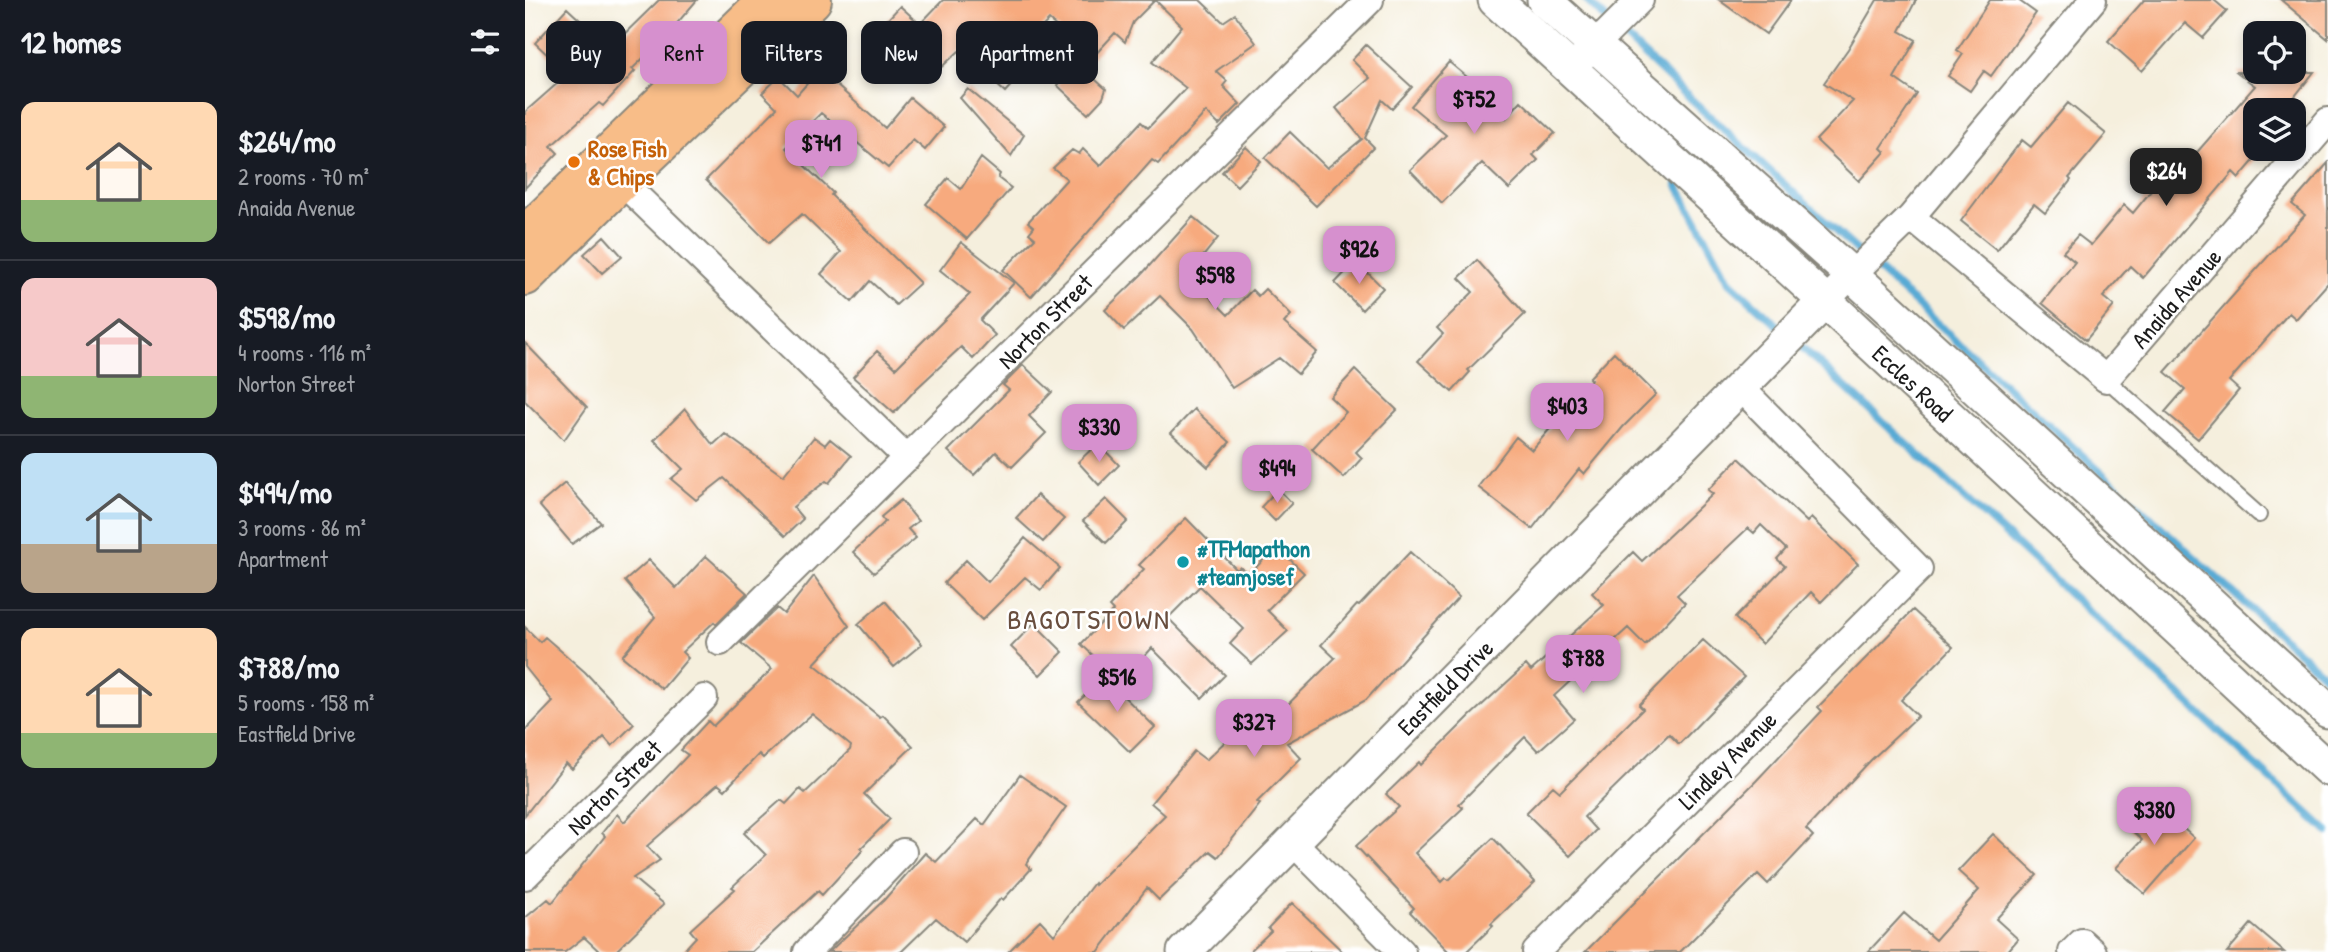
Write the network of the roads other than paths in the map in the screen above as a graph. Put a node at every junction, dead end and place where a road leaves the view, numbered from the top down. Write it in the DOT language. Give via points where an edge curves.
graph roads {
  1 [pos="768,0"];
  2 [pos="812,0"];
  3 [pos="1370,0"];
  4 [pos="1495,0"];
  5 [pos="1544,0"];
  6 [pos="2093,0"];
  7 [pos="1636,4"];
  8 [pos="1601,39"];
  9 [pos="1571,68"];
  10 [pos="2328,121"];
  11 [pos="621,181"];
  12 [pos="1903,226"];
  13 [pos="525,236"];
  14 [pos="1856,271"];
  15 [pos="525,276"];
  16 [pos="1815,311"];
  17 [pos="2106,379"];
  18 [pos="1740,387"];
  19 [pos="907,458"];
  20 [pos="2259,515"];
  21 [pos="720,642"];
  22 [pos="704,698"];
  23 [pos="2328,711"];
  24 [pos="2328,769"];
  25 [pos="1293,842"];
  26 [pos="903,852"];
  27 [pos="525,876"];
  28 [pos="807,952"];
  29 [pos="1184,952"];
  30 [pos="1402,952"];
  31 [pos="1536,952"];
  1 -- 13 [label="main road"];
  2 -- 11 [label="main road"];
  3 -- 19 [label="street, Norton Street"];
  4 -- 9 [label="street, Eccles Road"];
  5 -- 8 [label="street, Eccles Road"];
  6 -- 12 [label="street"];
  7 -- 8 [label="street"];
  8 -- 9 [label="street"];
  8 -- 14 [label="street, Eccles Road"];
  9 -- 16 [label="street, Eccles Road"];
  10 -- 17 [label="street, Anaida Avenue"];
  11 -- 15 [label="main road"];
  11 -- 19 [label="street"];
  12 -- 14 [label="street"];
  12 -- 17 [label="street"];
  14 -- 16 [label="street"];
  14 -- 23 [label="street, Eccles Road"];
  16 -- 18 [label="street, Eastfield Drive"];
  16 -- 24 [label="street, Eccles Road"];
  17 -- 20 [label="lane"];
  18 -- 25 [label="street, Eastfield Drive"];
  18 -- 31 [label="street, Lindley Avenue" via="1919,569"];
  19 -- 21 [label="street, Norton Street"];
  22 -- 27 [label="street, Norton Street"];
  25 -- 29 [label="street, Eastfield Drive"];
  25 -- 30 [label="street"];
  26 -- 28 [label="street"];
}
